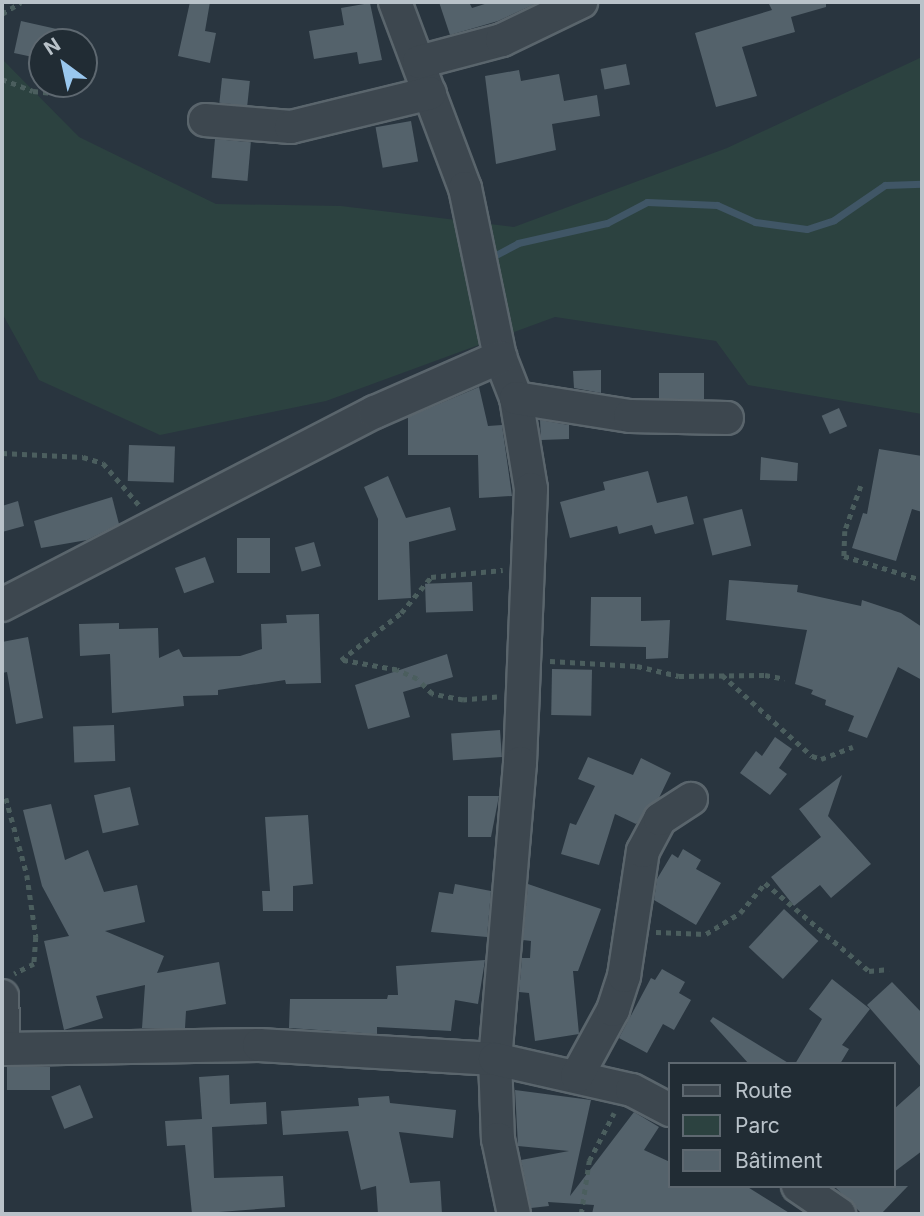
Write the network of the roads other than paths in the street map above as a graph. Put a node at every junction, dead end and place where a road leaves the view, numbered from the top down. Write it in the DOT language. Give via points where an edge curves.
graph roads {
  1 [pos="396,2"];
  2 [pos="581,2"];
  3 [pos="419,62"];
  4 [pos="430,93"];
  5 [pos="205,120"];
  6 [pos="500,357"];
  7 [pos="516,398"];
  8 [pos="727,418"];
  9 [pos="2,606"];
  10 [pos="691,799"];
  11 [pos="2,996"];
  12 [pos="3,1049"];
  13 [pos="495,1059"];
  14 [pos="577,1076"];
  15 [pos="668,1109"];
  16 [pos="800,1188"];
  17 [pos="514,1214"];
  18 [pos="839,1214"];
  1 -- 3 [label="street"];
  2 -- 3 [label="street" via="502,40"];
  3 -- 4 [label="street"];
  4 -- 5 [label="street" via="291,127"];
  4 -- 6 [label="street" via="465,188"];
  6 -- 7 [label="street"];
  6 -- 9 [label="street" via="375,412"];
  7 -- 8 [label="street" via="631,416"];
  7 -- 13 [label="street" via="531,489 523,699"];
  10 -- 14 [label="street" via="660,819 643,850 627,932 624,976 613,1010"];
  11 -- 12 [label="street"];
  12 -- 13 [label="street" via="259,1045"];
  13 -- 14 [label="street"];
  13 -- 17 [label="street" via="498,1139"];
  14 -- 15 [label="street" via="632,1090"];
  16 -- 18 [label="street"];
}
